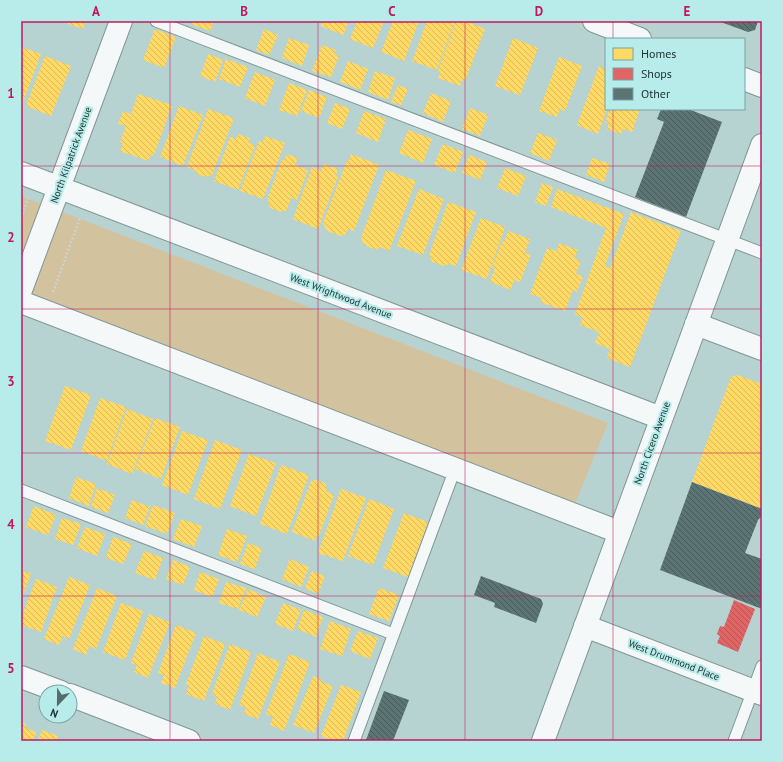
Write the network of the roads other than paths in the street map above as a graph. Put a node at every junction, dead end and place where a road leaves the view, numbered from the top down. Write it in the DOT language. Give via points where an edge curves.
graph roads {
  1 [pos="121,21"];
  2 [pos="156,21"];
  3 [pos="594,21"];
  4 [pos="637,38"];
  5 [pos="745,79"];
  6 [pos="762,86"];
  7 [pos="762,145"];
  8 [pos="21,173"];
  9 [pos="59,188"];
  10 [pos="727,240"];
  11 [pos="762,253"];
  12 [pos="21,290"];
  13 [pos="21,302"];
  14 [pos="696,324"];
  15 [pos="762,349"];
  16 [pos="661,418"];
  17 [pos="455,469"];
  18 [pos="21,490"];
  19 [pos="619,532"];
  20 [pos="585,626"];
  21 [pos="393,634"];
  22 [pos="762,666"];
  23 [pos="21,676"];
  24 [pos="41,684"];
  25 [pos="758,692"];
  26 [pos="78,698"];
  27 [pos="189,741"];
  28 [pos="354,741"];
  29 [pos="543,741"];
  30 [pos="734,741"];
  1 -- 9 [label="street, North Kilpatrick Avenue"];
  2 -- 10 [label="lane"];
  3 -- 4 [label="street"];
  5 -- 6 [label="street"];
  7 -- 10 [label="street, North Cicero Avenue"];
  8 -- 9 [label="street, West Wrightwood Avenue"];
  9 -- 12 [label="street, North Kilpatrick Avenue"];
  9 -- 16 [label="street, West Wrightwood Avenue"];
  10 -- 11 [label="lane"];
  10 -- 14 [label="street, North Cicero Avenue"];
  13 -- 17 [label="street"];
  14 -- 15 [label="street"];
  14 -- 16 [label="street, North Cicero Avenue"];
  16 -- 19 [label="street, North Cicero Avenue"];
  17 -- 19 [label="street"];
  17 -- 21 [label="lane"];
  18 -- 21 [label="lane"];
  19 -- 20 [label="street, North Cicero Avenue"];
  20 -- 25 [label="street, West Drummond Place"];
  20 -- 29 [label="street, North Cicero Avenue"];
  21 -- 28 [label="lane"];
  22 -- 25 [label="lane"];
  23 -- 24 [label="street"];
  25 -- 30 [label="lane"];
  26 -- 27 [label="street"];
}
